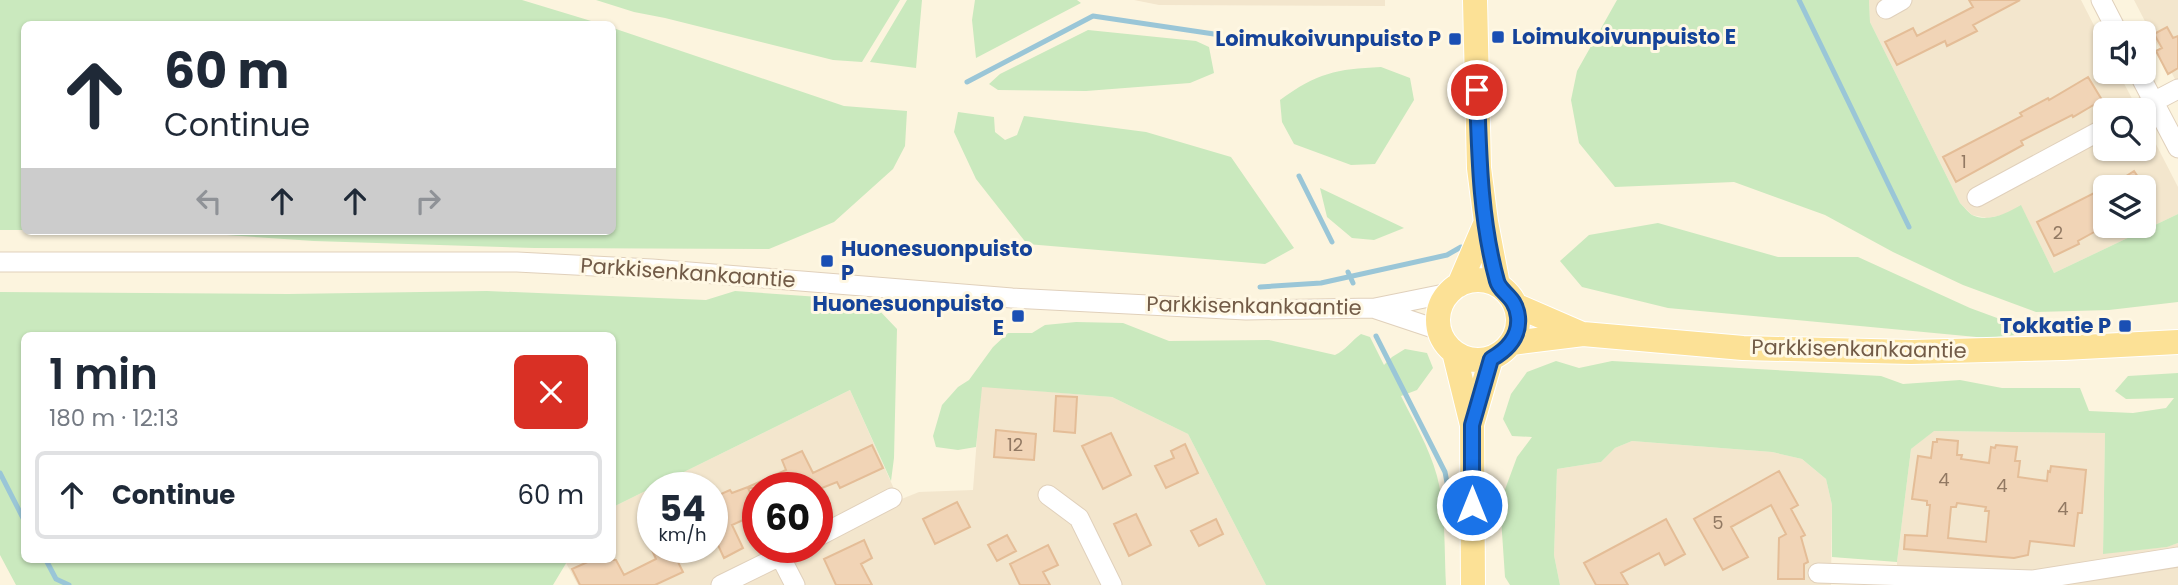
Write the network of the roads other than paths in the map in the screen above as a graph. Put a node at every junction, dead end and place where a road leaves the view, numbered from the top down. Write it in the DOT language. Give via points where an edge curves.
graph roads {
  1 [pos="1475,0"];
  2 [pos="2101,0"];
  3 [pos="2112,21"];
  4 [pos="2178,89"];
  5 [pos="2156,101"];
  6 [pos="2156,119"];
  7 [pos="2093,134"];
  8 [pos="2178,148"];
  9 [pos="1977,197"];
  10 [pos="1486,222"];
  11 [pos="0,262"];
  12 [pos="1498,285"];
  13 [pos="1454,289"];
  14 [pos="1515,305"];
  15 [pos="1375,308"];
  16 [pos="1439,330"];
  17 [pos="1583,334"];
  18 [pos="2178,342"];
  19 [pos="1512,343"];
  20 [pos="1454,352"];
  21 [pos="1491,359"];
  22 [pos="1472,425"];
  23 [pos="1048,495"];
  24 [pos="892,498"];
  25 [pos="833,529"];
  26 [pos="2178,557"];
  27 [pos="766,563"];
  28 [pos="790,563"];
  29 [pos="1818,573"];
  30 [pos="721,585"];
  31 [pos="795,585"];
  32 [pos="1112,585"];
  33 [pos="1473,585"];
  1 -- 10 [label="main road" via="1479,168"];
  2 -- 3 [label="street"];
  4 -- 5 [label="street"];
  6 -- 8 [label="street"];
  7 -- 9 [label="street"];
  10 -- 12 [label="main road"];
  10 -- 13 [label="main road"];
  11 -- 15 [label="street, Parkkisenkankaantie" via="517,261 1054,300 1246,310"];
  12 -- 13 [label="main road" via="1472,281"];
  12 -- 14 [label="main road"];
  13 -- 15 [label="street, Parkkisenkankaantie"];
  13 -- 16 [label="main road" via="1441,304"];
  14 -- 17 [label="main road, Parkkisenkankaantie"];
  14 -- 19 [label="main road" via="1517,331"];
  15 -- 16 [label="street, Parkkisenkankaantie"];
  16 -- 20 [label="main road"];
  17 -- 18 [label="main road, Parkkisenkankaantie" via="1743,348 1911,352"];
  17 -- 19 [label="main road, Parkkisenkankaantie"];
  19 -- 21 [label="main road"];
  20 -- 21 [label="main road" via="1465,359"];
  20 -- 22 [label="main road"];
  21 -- 22 [label="main road"];
  22 -- 33 [label="main road"];
  23 -- 32 [label="street" via="1079,518"];
  24 -- 25 [label="street"];
  26 -- 29 [label="street" via="2034,580"];
  27 -- 30 [label="street"];
  28 -- 31 [label="street"];
}
